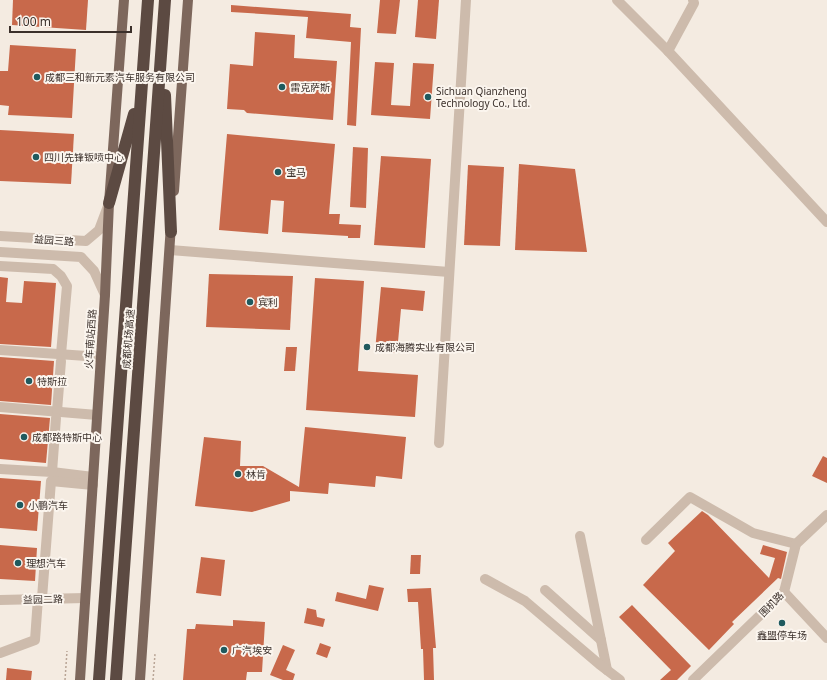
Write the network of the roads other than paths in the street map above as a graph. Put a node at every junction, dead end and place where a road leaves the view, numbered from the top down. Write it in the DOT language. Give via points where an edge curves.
graph roads {
  1 [pos="124,0"];
  2 [pos="148,0"];
  3 [pos="165,0"];
  4 [pos="188,0"];
  5 [pos="466,0"];
  6 [pos="617,0"];
  7 [pos="693,0"];
  8 [pos="162,36"];
  9 [pos="668,50"];
  10 [pos="141,88"];
  11 [pos="109,203"];
  12 [pos="827,222"];
  13 [pos="171,232"];
  14 [pos="0,236"];
  15 [pos="170,250"];
  16 [pos="0,252"];
  17 [pos="0,266"];
  18 [pos="449,272"];
  19 [pos="105,295"];
  20 [pos="0,350"];
  21 [pos="61,357"];
  22 [pos="101,357"];
  23 [pos="0,407"];
  24 [pos="56,414"];
  25 [pos="97,415"];
  26 [pos="439,443"];
  27 [pos="0,469"];
  28 [pos="52,472"];
  29 [pos="93,481"];
  30 [pos="827,515"];
  31 [pos="580,536"];
  32 [pos="646,540"];
  33 [pos="796,544"];
  34 [pos="484,579"];
  35 [pos="545,590"];
  36 [pos="784,592"];
  37 [pos="40,598"];
  38 [pos="86,598"];
  39 [pos="0,600"];
  40 [pos="827,638"];
  41 [pos="601,640"];
  42 [pos="0,653"];
  43 [pos="607,670"];
  44 [pos="80,680"];
  45 [pos="99,680"];
  46 [pos="116,680"];
  47 [pos="140,680"];
  48 [pos="620,680"];
  49 [pos="693,680"];
  1 -- 11 [label="main road, 火车南站西路"];
  2 -- 10 [label="highway, 成都机场高速"];
  3 -- 8 [label="highway, 成都机场高速"];
  4 -- 13 [label="main road"];
  5 -- 18 [label="street"];
  6 -- 9 [label="street"];
  7 -- 9 [label="street" via="694,3"];
  8 -- 13 [label="highway"];
  8 -- 46 [label="highway, 成都机场高速"];
  9 -- 12 [label="street"];
  10 -- 11 [label="highway"];
  10 -- 45 [label="highway, 成都机场高速"];
  11 -- 14 [label="street, 益园三路" via="99,230 86,242"];
  11 -- 19 [label="main road, 火车南站西路"];
  13 -- 15 [label="main road"];
  15 -- 18 [label="street"];
  15 -- 47 [label="main road"];
  16 -- 19 [label="street, 益园三路" via="81,257 94,270"];
  17 -- 21 [label="street" via="53,269 61,276 67,286"];
  18 -- 26 [label="street"];
  19 -- 22 [label="main road, 火车南站西路"];
  20 -- 21 [label="street"];
  21 -- 22 [label="street"];
  21 -- 24 [label="street"];
  22 -- 25 [label="main road, 火车南站西路"];
  23 -- 24 [label="street"];
  24 -- 25 [label="street"];
  24 -- 28 [label="street"];
  25 -- 29 [label="main road, 火车南站西路"];
  27 -- 28 [label="street"];
  28 -- 29 [label="street"];
  29 -- 37 [label="street" via="51,481"];
  29 -- 38 [label="main road, 火车南站西路"];
  30 -- 33 [label="street"];
  31 -- 41 [label="street"];
  32 -- 33 [label="street" via="690,497 753,533"];
  33 -- 36 [label="street, 围机路"];
  34 -- 43 [label="street" via="525,601"];
  35 -- 41 [label="street"];
  36 -- 40 [label="street"];
  36 -- 49 [label="street, 围机路"];
  37 -- 38 [label="street, 益园二路"];
  37 -- 39 [label="street, 益园二路"];
  37 -- 42 [label="street" via="35,640"];
  38 -- 44 [label="main road, 火车南站西路"];
  41 -- 43 [label="street"];
  43 -- 48 [label="street"];
}
